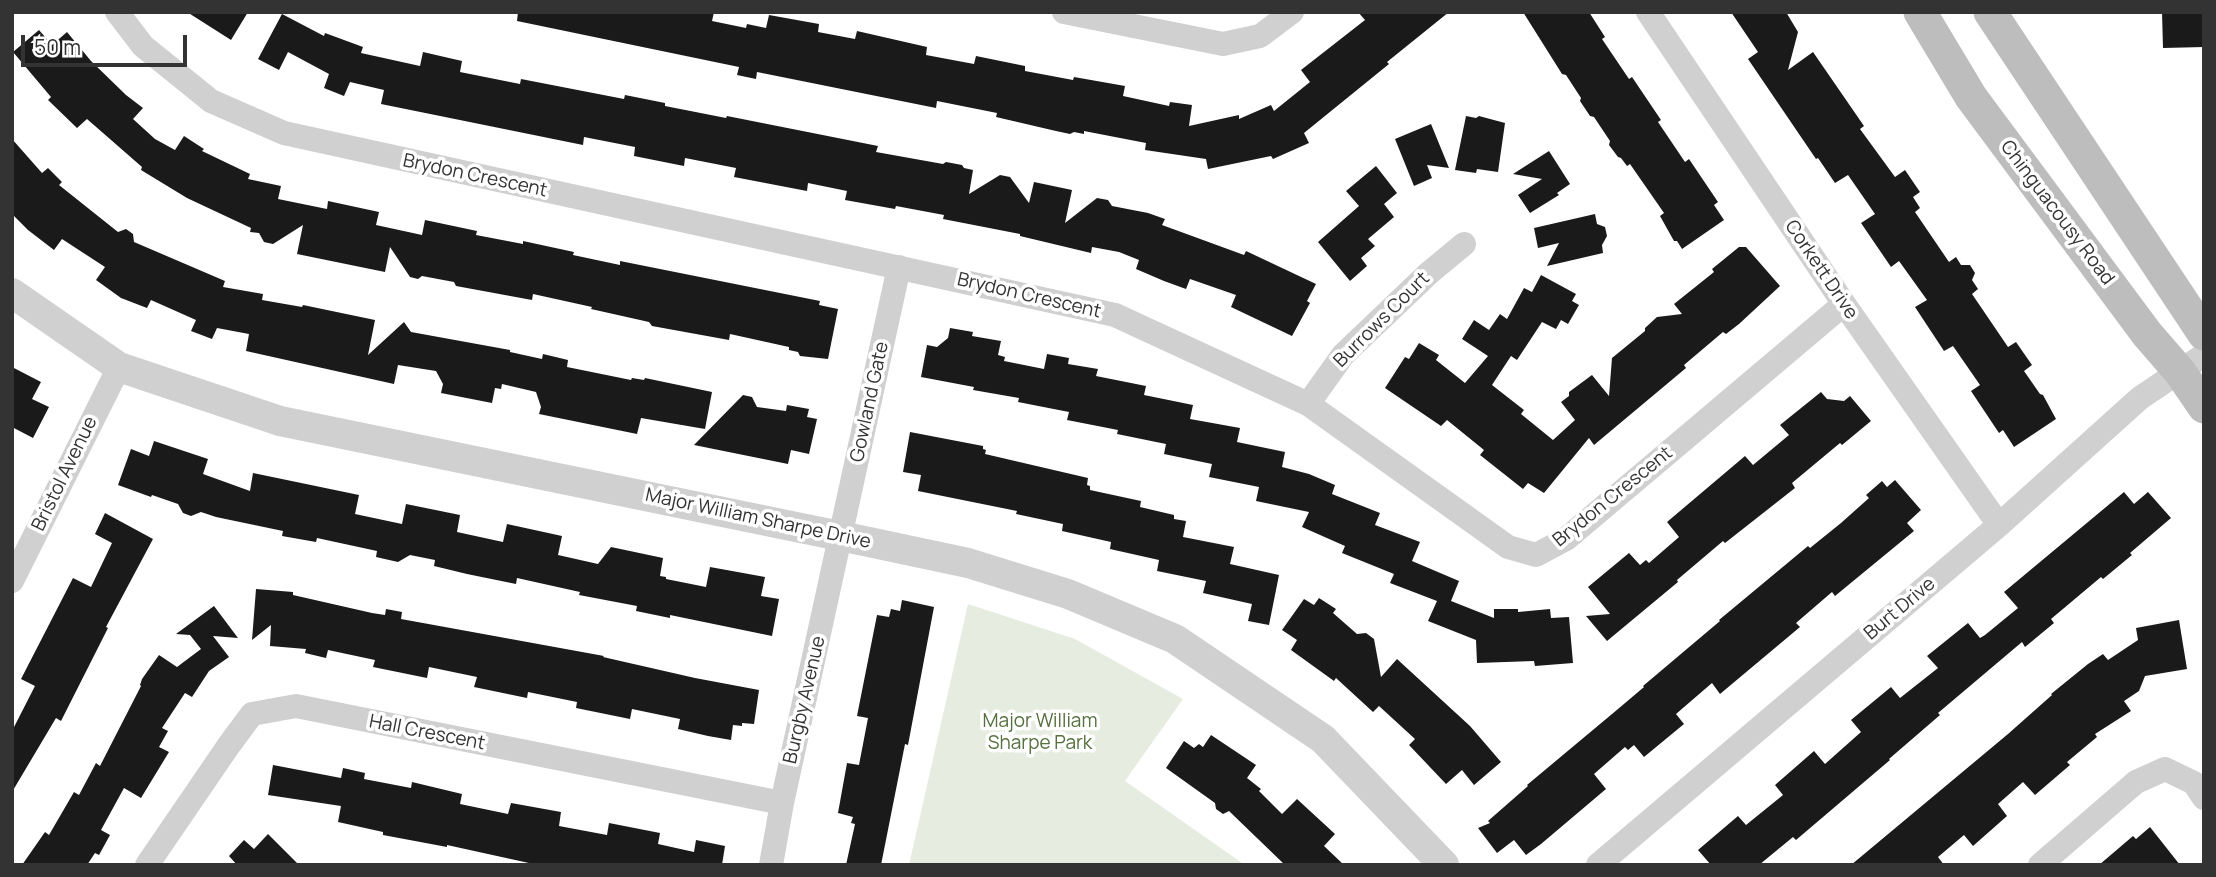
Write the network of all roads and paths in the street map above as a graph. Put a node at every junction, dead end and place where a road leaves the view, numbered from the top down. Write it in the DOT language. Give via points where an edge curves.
graph roads {
  1 [pos="117,12"];
  2 [pos="1064,12"];
  3 [pos="1292,12"];
  4 [pos="1648,12"];
  5 [pos="1920,12"];
  6 [pos="1990,12"];
  7 [pos="1464,244"];
  8 [pos="899,267"];
  9 [pos="12,293"];
  10 [pos="1844,304"];
  11 [pos="2204,334"];
  12 [pos="2192,363"];
  13 [pos="119,368"];
  14 [pos="1308,404"];
  15 [pos="2204,407"];
  16 [pos="1999,525"];
  17 [pos="842,537"];
  18 [pos="12,581"];
  19 [pos="2204,798"];
  20 [pos="782,803"];
  21 [pos="147,865"];
  22 [pos="771,865"];
  23 [pos="1444,865"];
  24 [pos="1598,865"];
  25 [pos="2040,865"];
  1 -- 8 [label="street, Brydon Crescent" via="143,46 211,101 284,134"];
  2 -- 3 [label="street" via="1223,44 1260,36"];
  4 -- 10 [label="street, Corkett Drive"];
  5 -- 12 [label="main road, Chinguacousy Road" via="1971,97 2147,334"];
  6 -- 11 [label="main road"];
  7 -- 14 [label="street, Burrows Court" via="1343,355"];
  8 -- 14 [label="street, Brydon Crescent" via="1115,316"];
  8 -- 17 [label="street, Gowland Gate"];
  9 -- 13 [label="street, Major William Sharpe Drive"];
  10 -- 14 [label="street, Brydon Crescent" via="1566,539 1536,555 1508,547"];
  10 -- 16 [label="street, Corkett Drive"];
  12 -- 15 [label="main road, Chinguacousy Road"];
  12 -- 16 [label="street, Burt Drive" via="2140,398"];
  13 -- 17 [label="street, Major William Sharpe Drive" via="280,421"];
  13 -- 18 [label="street, Bristol Avenue"];
  16 -- 24 [label="street, Burt Drive"];
  17 -- 20 [label="street, Burgby Avenue"];
  17 -- 23 [label="street, Major William Sharpe Drive" via="1031,582 1175,639 1323,739"];
  19 -- 25 [label="street" via="2194,783 2165,769 2136,782"];
  20 -- 21 [label="street, Hall Crescent" via="296,706 252,714"];
  20 -- 22 [label="street, Burgby Avenue"];
}
